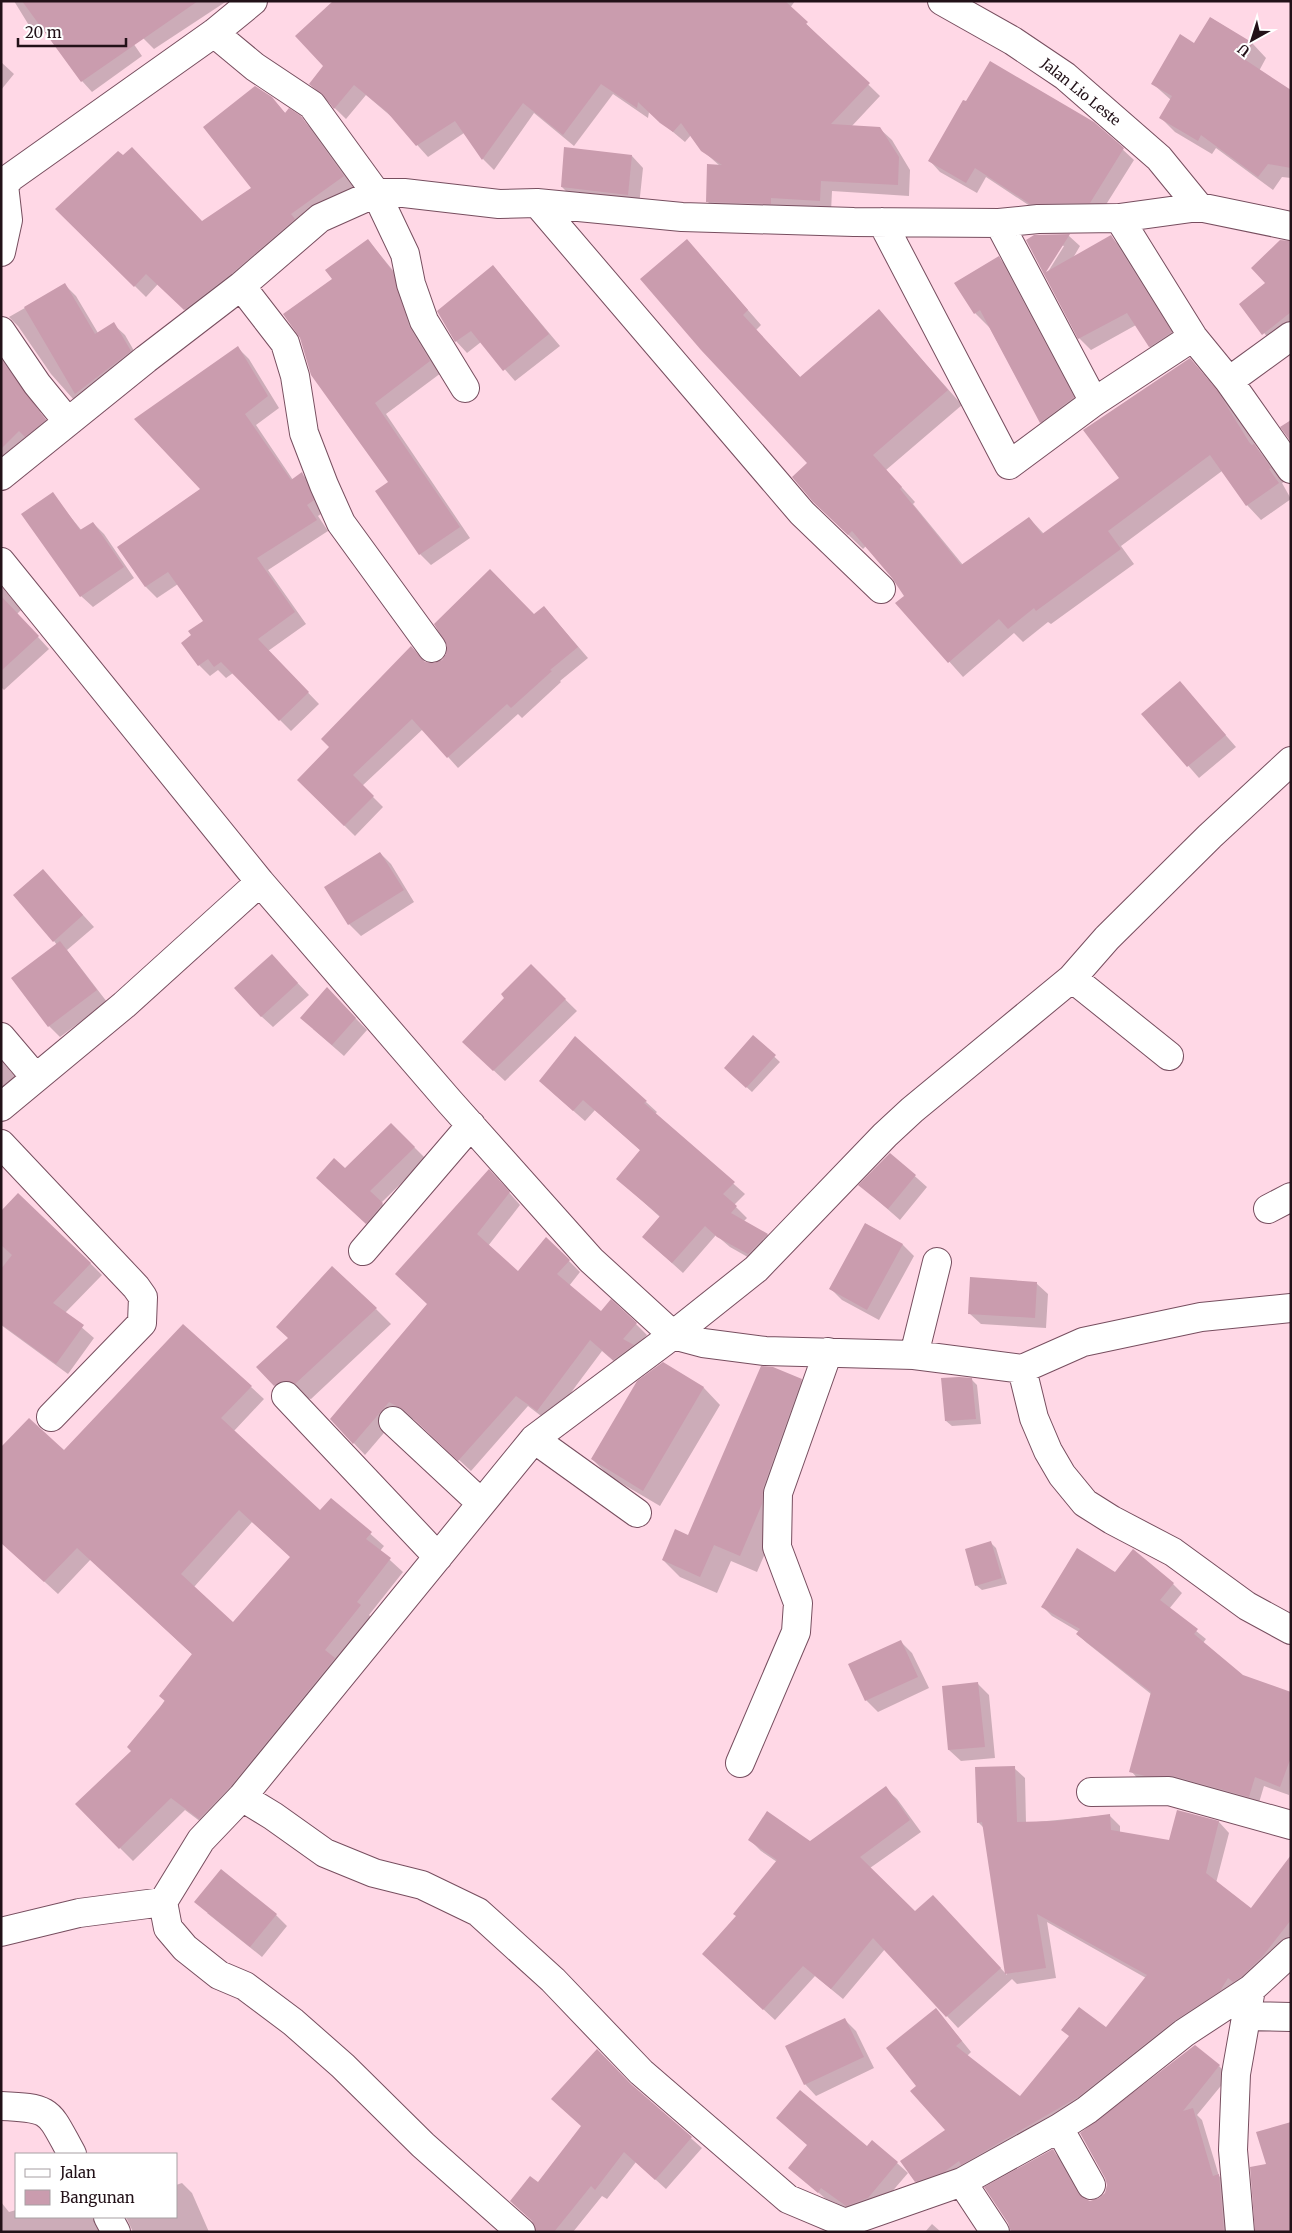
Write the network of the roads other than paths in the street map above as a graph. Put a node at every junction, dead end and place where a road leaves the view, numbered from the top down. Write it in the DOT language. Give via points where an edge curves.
graph roads {
  1 [pos="253,1"];
  2 [pos="942,1"];
  3 [pos="214,33"];
  4 [pos="376,193"];
  5 [pos="537,204"];
  6 [pos="1199,207"];
  7 [pos="1119,218"];
  8 [pos="882,222"];
  9 [pos="999,223"];
  10 [pos="1291,226"];
  11 [pos="1,252"];
  12 [pos="241,286"];
  13 [pos="1,331"];
  14 [pos="1291,336"];
  15 [pos="1193,337"];
  16 [pos="1229,381"];
  17 [pos="465,388"];
  18 [pos="1094,402"];
  19 [pos="68,422"];
  20 [pos="1291,469"];
  21 [pos="1,476"];
  22 [pos="1,562"];
  23 [pos="881,590"];
  24 [pos="432,648"];
  25 [pos="1291,761"];
  26 [pos="260,882"];
  27 [pos="1072,978"];
  28 [pos="1,1037"];
  29 [pos="1169,1056"];
  30 [pos="35,1077"];
  31 [pos="1,1106"];
  32 [pos="471,1125"];
  33 [pos="1,1144"];
  34 [pos="363,1250"];
  35 [pos="937,1262"];
  36 [pos="1291,1308"];
  37 [pos="673,1335"];
  38 [pos="828,1352"];
  39 [pos="914,1355"];
  40 [pos="1022,1369"];
  41 [pos="286,1396"];
  42 [pos="51,1417"];
  43 [pos="393,1421"];
  44 [pos="534,1439"];
  45 [pos="481,1503"];
  46 [pos="637,1513"];
  47 [pos="438,1557"];
  48 [pos="1291,1630"];
  49 [pos="740,1763"];
  50 [pos="1091,1792"];
  51 [pos="242,1797"];
  52 [pos="1291,1826"];
  53 [pos="163,1902"];
  54 [pos="1,1932"];
  55 [pos="1291,1952"];
  56 [pos="1251,1989"];
  57 [pos="1245,2016"];
  58 [pos="1291,2017"];
  59 [pos="1,2106"];
  60 [pos="1059,2128"];
  61 [pos="71,2153"];
  62 [pos="962,2182"];
  63 [pos="1091,2185"];
  64 [pos="109,2218"];
  65 [pos="116,2232"];
  66 [pos="521,2232"];
  67 [pos="996,2232"];
  68 [pos="1240,2232"];
  1 -- 3 [label="street"];
  2 -- 6 [label="street, Jalan Lio Leste" via="1013,41 1065,76 1159,158"];
  3 -- 4 [label="street" via="255,67 312,105"];
  3 -- 11 [label="street" via="11,177 4,185 8,220"];
  4 -- 5 [label="street" via="499,204"];
  4 -- 12 [label="street" via="320,218"];
  4 -- 17 [label="street" via="405,254 424,321"];
  5 -- 8 [label="street" via="682,216"];
  5 -- 23 [label="street" via="802,513"];
  6 -- 7 [label="street"];
  6 -- 10 [label="street"];
  7 -- 9 [label="street"];
  7 -- 15 [label="street"];
  8 -- 9 [label="street"];
  8 -- 18 [label="street" via="1009,465"];
  9 -- 18 [label="street"];
  12 -- 19 [label="street"];
  12 -- 24 [label="street" via="285,343 295,376 304,433 341,523"];
  13 -- 19 [label="street"];
  14 -- 16 [label="street"];
  15 -- 16 [label="street"];
  15 -- 18 [label="street"];
  16 -- 20 [label="street"];
  19 -- 21 [label="street"];
  22 -- 26 [label="street"];
  25 -- 27 [label="street" via="1114,931"];
  26 -- 30 [label="street" via="124,1005"];
  26 -- 32 [label="street"];
  27 -- 29 [label="street"];
  27 -- 37 [label="street" via="912,1110 756,1269"];
  28 -- 30 [label="street"];
  30 -- 31 [label="street"];
  32 -- 34 [label="street"];
  32 -- 37 [label="street" via="591,1260"];
  33 -- 42 [label="street" via="143,1297 142,1324"];
  35 -- 39 [label="street"];
  36 -- 40 [label="street" via="1201,1317 1082,1342"];
  37 -- 38 [label="street" via="703,1343 765,1350"];
  37 -- 44 [label="street"];
  38 -- 39 [label="street"];
  38 -- 49 [label="street" via="778,1493 776,1548 798,1603 796,1632"];
  39 -- 40 [label="street"];
  40 -- 48 [label="street" via="1034,1418 1048,1451 1085,1502 1173,1552 1247,1606"];
  41 -- 47 [label="street"];
  43 -- 45 [label="street"];
  44 -- 45 [label="street"];
  44 -- 46 [label="street"];
  45 -- 47 [label="street"];
  47 -- 51 [label="street"];
  50 -- 52 [label="street" via="1169,1791"];
  51 -- 53 [label="street" via="201,1840"];
  51 -- 62 [label="street" via="326,1853 374,1873 422,1885 478,1912 553,1980 641,2072 788,2199 845,2222"];
  53 -- 54 [label="street" via="79,1913"];
  53 -- 66 [label="street" via="168,1928 185,1948 219,1975 245,1986 293,2022"];
  55 -- 56 [label="street"];
  56 -- 57 [label="street"];
  56 -- 60 [label="street" via="1184,2033 1087,2110"];
  57 -- 58 [label="street"];
  57 -- 68 [label="street" via="1236,2074 1233,2150"];
  59 -- 61 [label="street" via="33,2107 45,2112 52,2118"];
  60 -- 62 [label="street"];
  60 -- 63 [label="street"];
  62 -- 67 [label="street"];
  64 -- 65 [label="street"];
}
